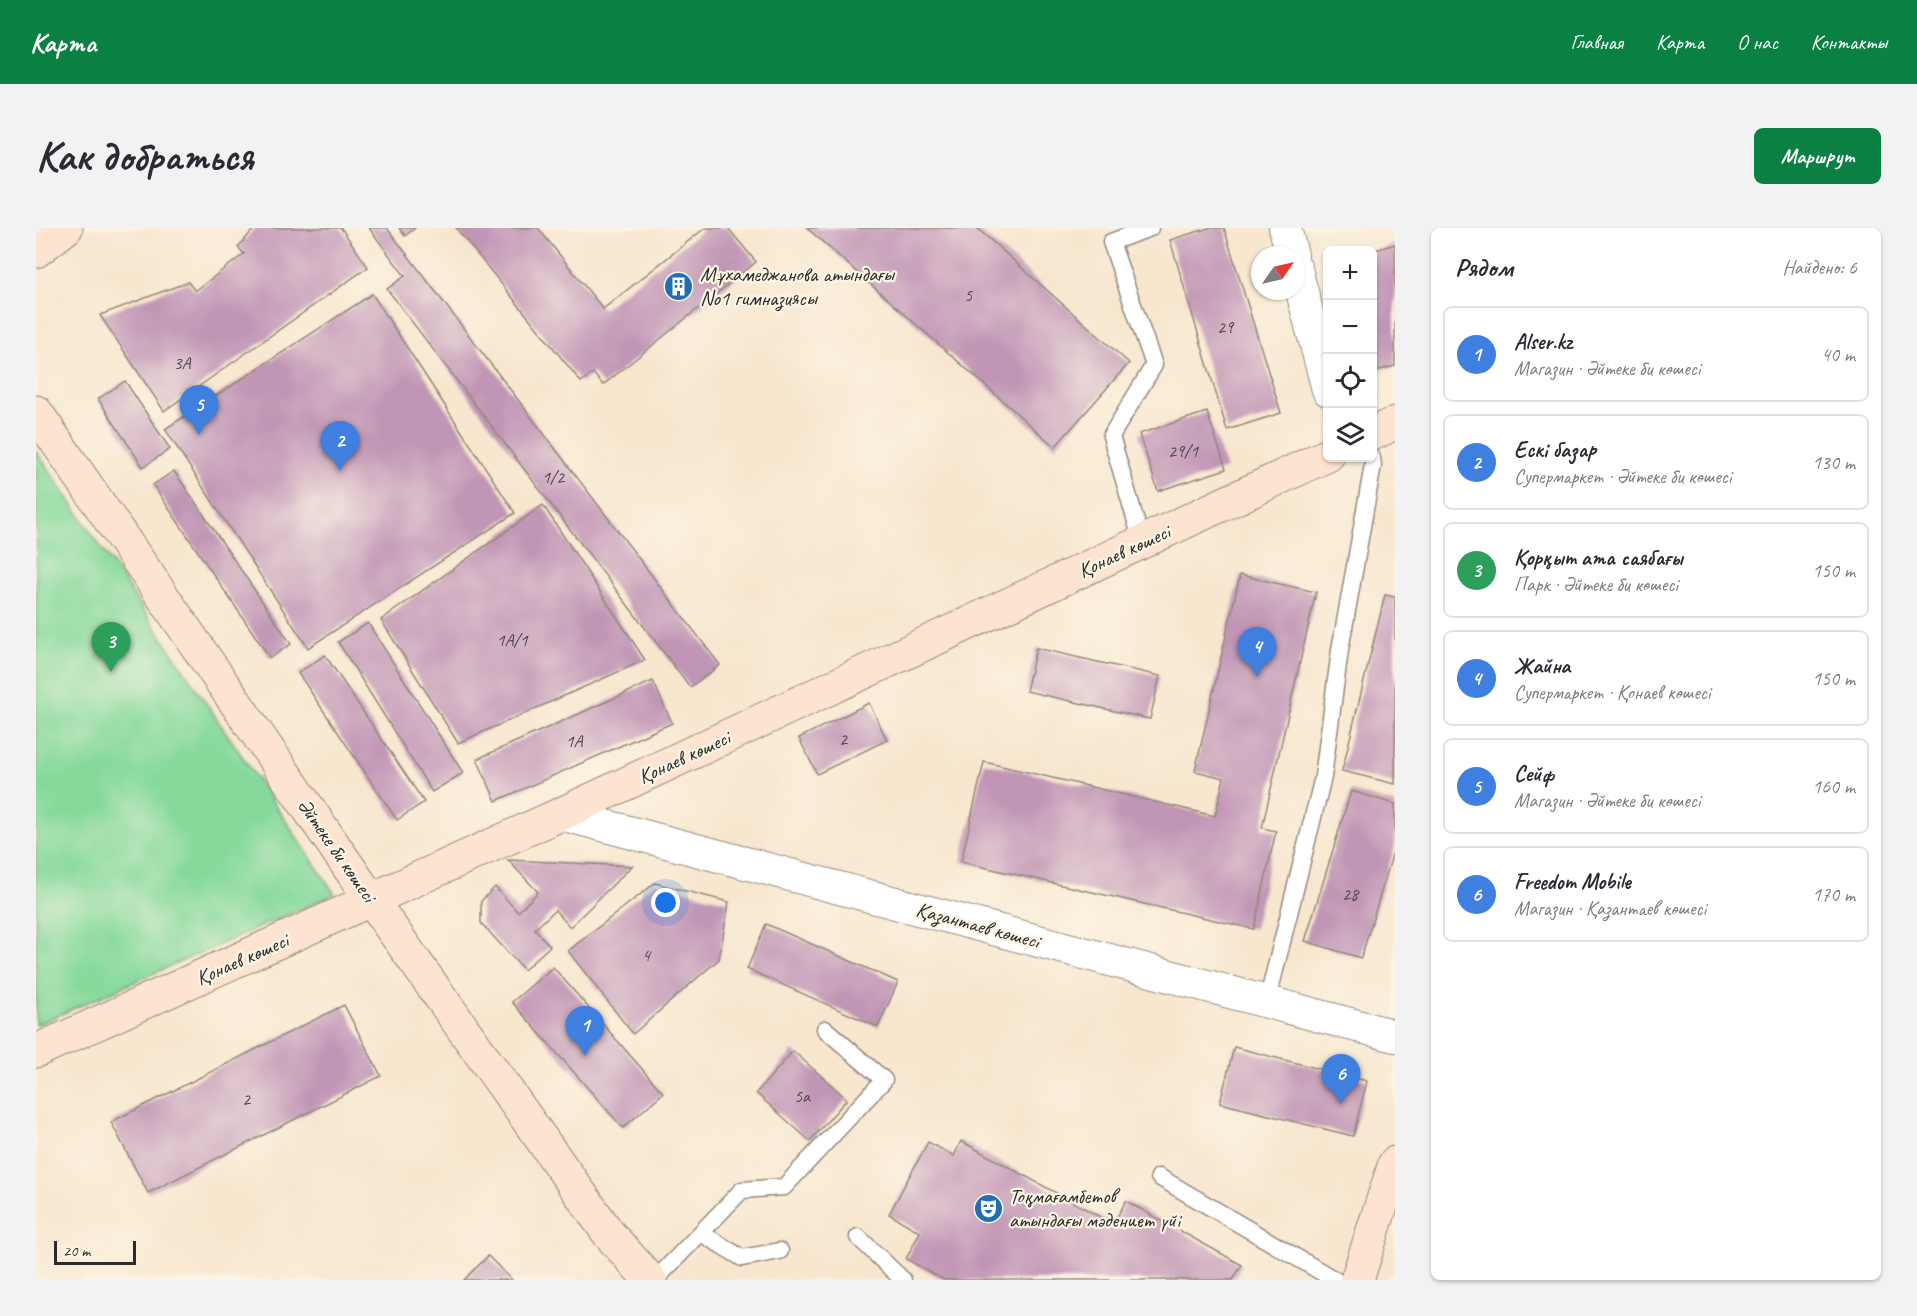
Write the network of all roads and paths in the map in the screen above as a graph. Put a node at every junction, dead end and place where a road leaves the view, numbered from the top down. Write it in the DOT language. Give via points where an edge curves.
graph roads {
  1 [pos="66,228"];
  2 [pos="1150,228"];
  3 [pos="1285,228"];
  4 [pos="1290,246"];
  5 [pos="36,251"];
  6 [pos="1304,300"];
  7 [pos="1323,371"];
  8 [pos="36,412"];
  9 [pos="1395,423"];
  10 [pos="1377,432"];
  11 [pos="1323,457"];
  12 [pos="1373,462"];
  13 [pos="1142,542"];
  14 [pos="561,814"];
  15 [pos="372,901"];
  16 [pos="1267,1002"];
  17 [pos="825,1029"];
  18 [pos="1395,1036"];
  19 [pos="36,1051"];
  20 [pos="1395,1163"];
  21 [pos="1159,1177"];
  22 [pos="701,1233"];
  23 [pos="858,1237"];
  24 [pos="780,1251"];
  25 [pos="650,1280"];
  26 [pos="655,1280"];
  27 [pos="903,1280"];
  28 [pos="1335,1280"];
  29 [pos="1357,1280"];
  1 -- 5 [label="street"];
  2 -- 13 [label="lane" via="1111,242 1154,365 1111,435"];
  3 -- 4 [label="street"];
  6 -- 7 [label="street"];
  8 -- 15 [label="street, Әйтеке би көшесі"];
  9 -- 10 [label="street"];
  11 -- 13 [label="street, Қонаев көшесі"];
  12 -- 16 [label="lane" via="1323,777"];
  13 -- 14 [label="street, Қонаев көшесі"];
  14 -- 15 [label="street, Қонаев көшесі"];
  14 -- 16 [label="street, Қазантаев көшесі"];
  15 -- 19 [label="street, Қонаев көшесі"];
  15 -- 25 [label="street, Әйтеке би көшесі" via="609,1234"];
  16 -- 18 [label="street, Қазантаев көшесі"];
  17 -- 22 [label="lane" via="884,1080 784,1187 742,1190"];
  20 -- 29 [label="street"];
  21 -- 28 [label="lane"];
  22 -- 24 [label="lane" via="742,1258"];
  22 -- 26 [label="lane"];
  23 -- 27 [label="lane"];
}
